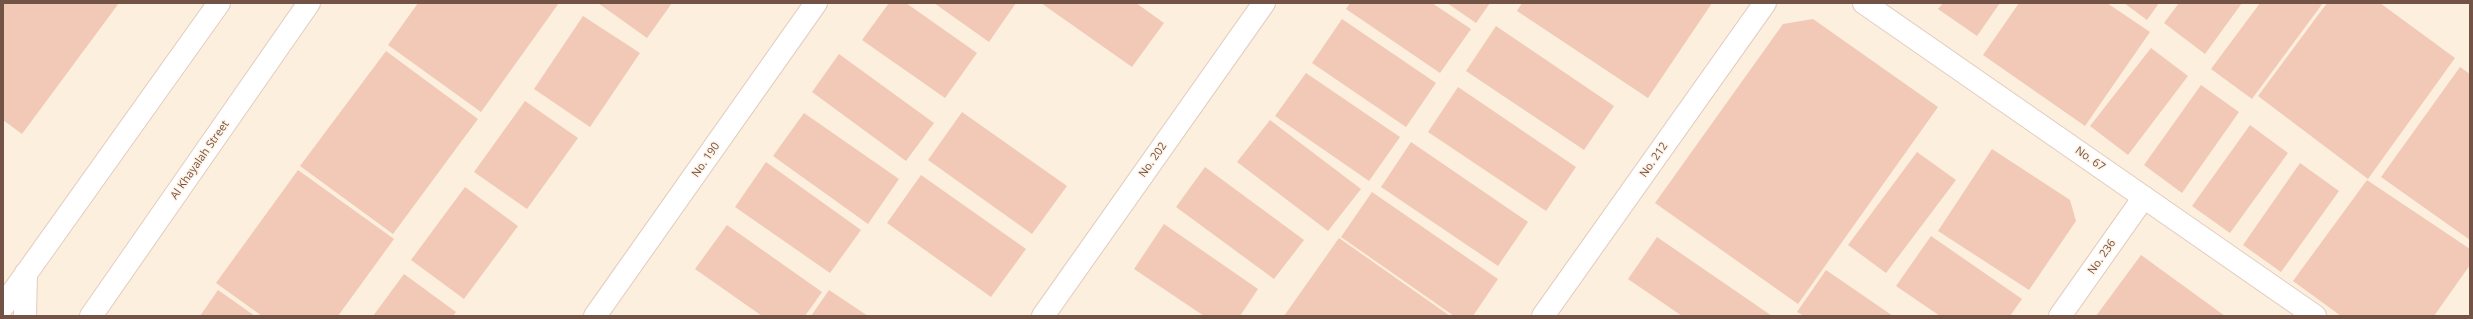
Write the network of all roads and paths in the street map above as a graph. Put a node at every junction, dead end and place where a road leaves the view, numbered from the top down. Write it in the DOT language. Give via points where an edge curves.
graph roads {
  1 [pos="219,3"];
  2 [pos="309,3"];
  3 [pos="816,3"];
  4 [pos="1264,3"];
  5 [pos="1765,3"];
  6 [pos="1864,3"];
  7 [pos="2144,198"];
  8 [pos="26,274"];
  9 [pos="3,306"];
  10 [pos="92,313"];
  11 [pos="25,316"];
  12 [pos="595,316"];
  13 [pos="1043,316"];
  14 [pos="1543,316"];
  15 [pos="2060,316"];
  16 [pos="2315,316"];
  1 -- 8 [label="street"];
  2 -- 10 [label="street, Al Khayalah Street"];
  3 -- 12 [label="street, No. 190"];
  4 -- 13 [label="street, No. 202"];
  5 -- 14 [label="street, No. 212"];
  6 -- 7 [label="street, No. 67"];
  7 -- 15 [label="street, No. 236"];
  7 -- 16 [label="street, No. 67"];
  8 -- 9 [label="street"];
  8 -- 11 [label="street"];
}
